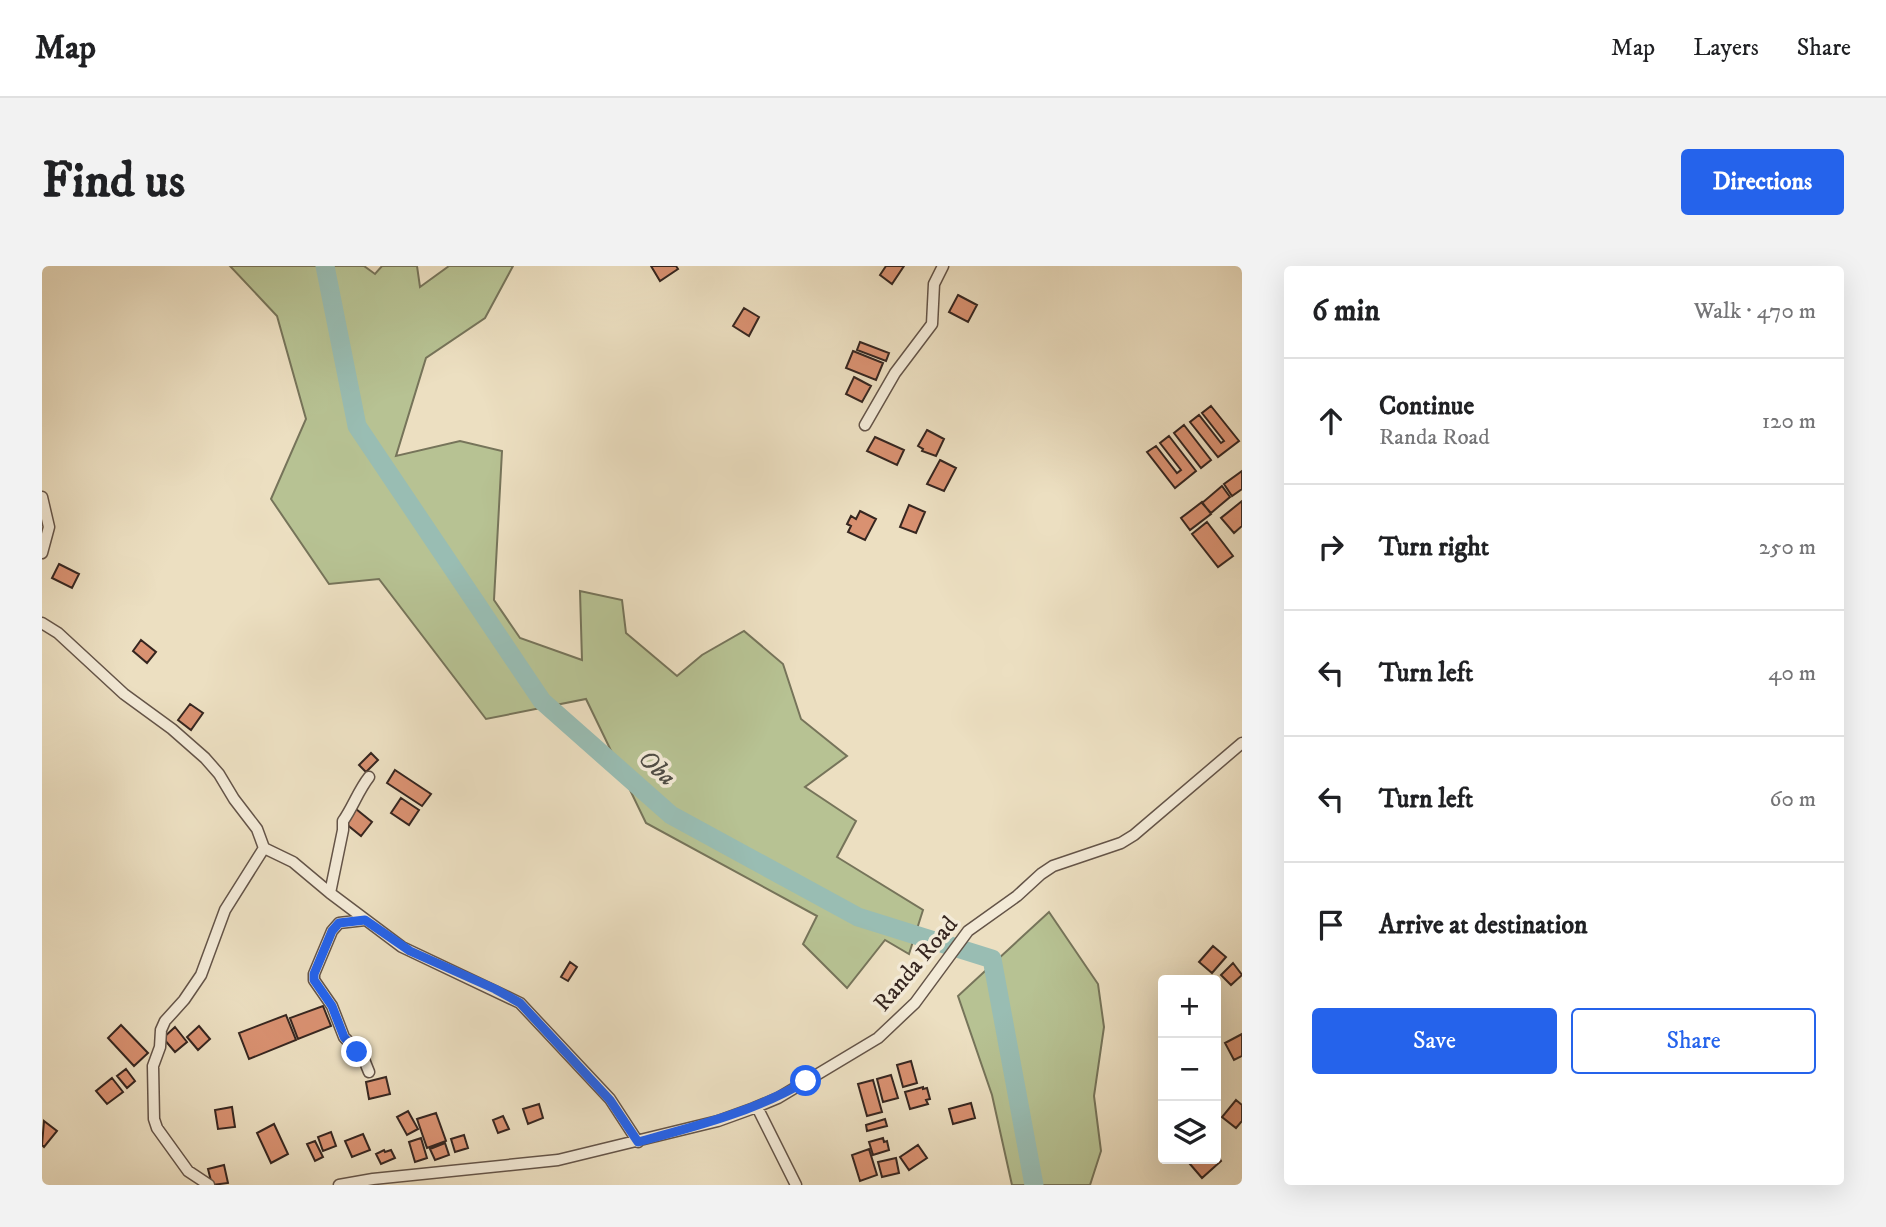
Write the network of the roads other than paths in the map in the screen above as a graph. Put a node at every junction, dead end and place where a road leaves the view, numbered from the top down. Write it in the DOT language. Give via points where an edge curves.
graph roads {
  1 [pos="943,266"];
  2 [pos="865,425"];
  3 [pos="42,497"];
  4 [pos="42,553"];
  5 [pos="42,623"];
  6 [pos="1242,743"];
  7 [pos="369,777"];
  8 [pos="264,848"];
  9 [pos="330,893"];
  10 [pos="365,920"];
  11 [pos="369,1072"];
  12 [pos="757,1107"];
  13 [pos="638,1142"];
  14 [pos="209,1185"];
  15 [pos="339,1185"];
  16 [pos="796,1185"];
  1 -- 2 [label="street" via="934,284 932,324 895,373"];
  3 -- 4 [label="street" via="49,527"];
  5 -- 8 [label="street" via="205,758 257,829"];
  6 -- 12 [label="street, Randa Road" via="1134,835 1053,866 976,925 915,1003 878,1038"];
  7 -- 9 [label="street" via="343,821"];
  8 -- 9 [label="street" via="293,862"];
  8 -- 14 [label="street" via="225,909 201,975 165,1021 153,1066 157,1128 188,1171"];
  9 -- 10 [label="street"];
  10 -- 11 [label="street" via="339,923 332,931 314,980"];
  10 -- 13 [label="street" via="410,951 520,1003 610,1100"];
  12 -- 13 [label="street, Randa Road"];
  12 -- 16 [label="street"];
  13 -- 15 [label="street, Randa Road" via="558,1160"];
}
